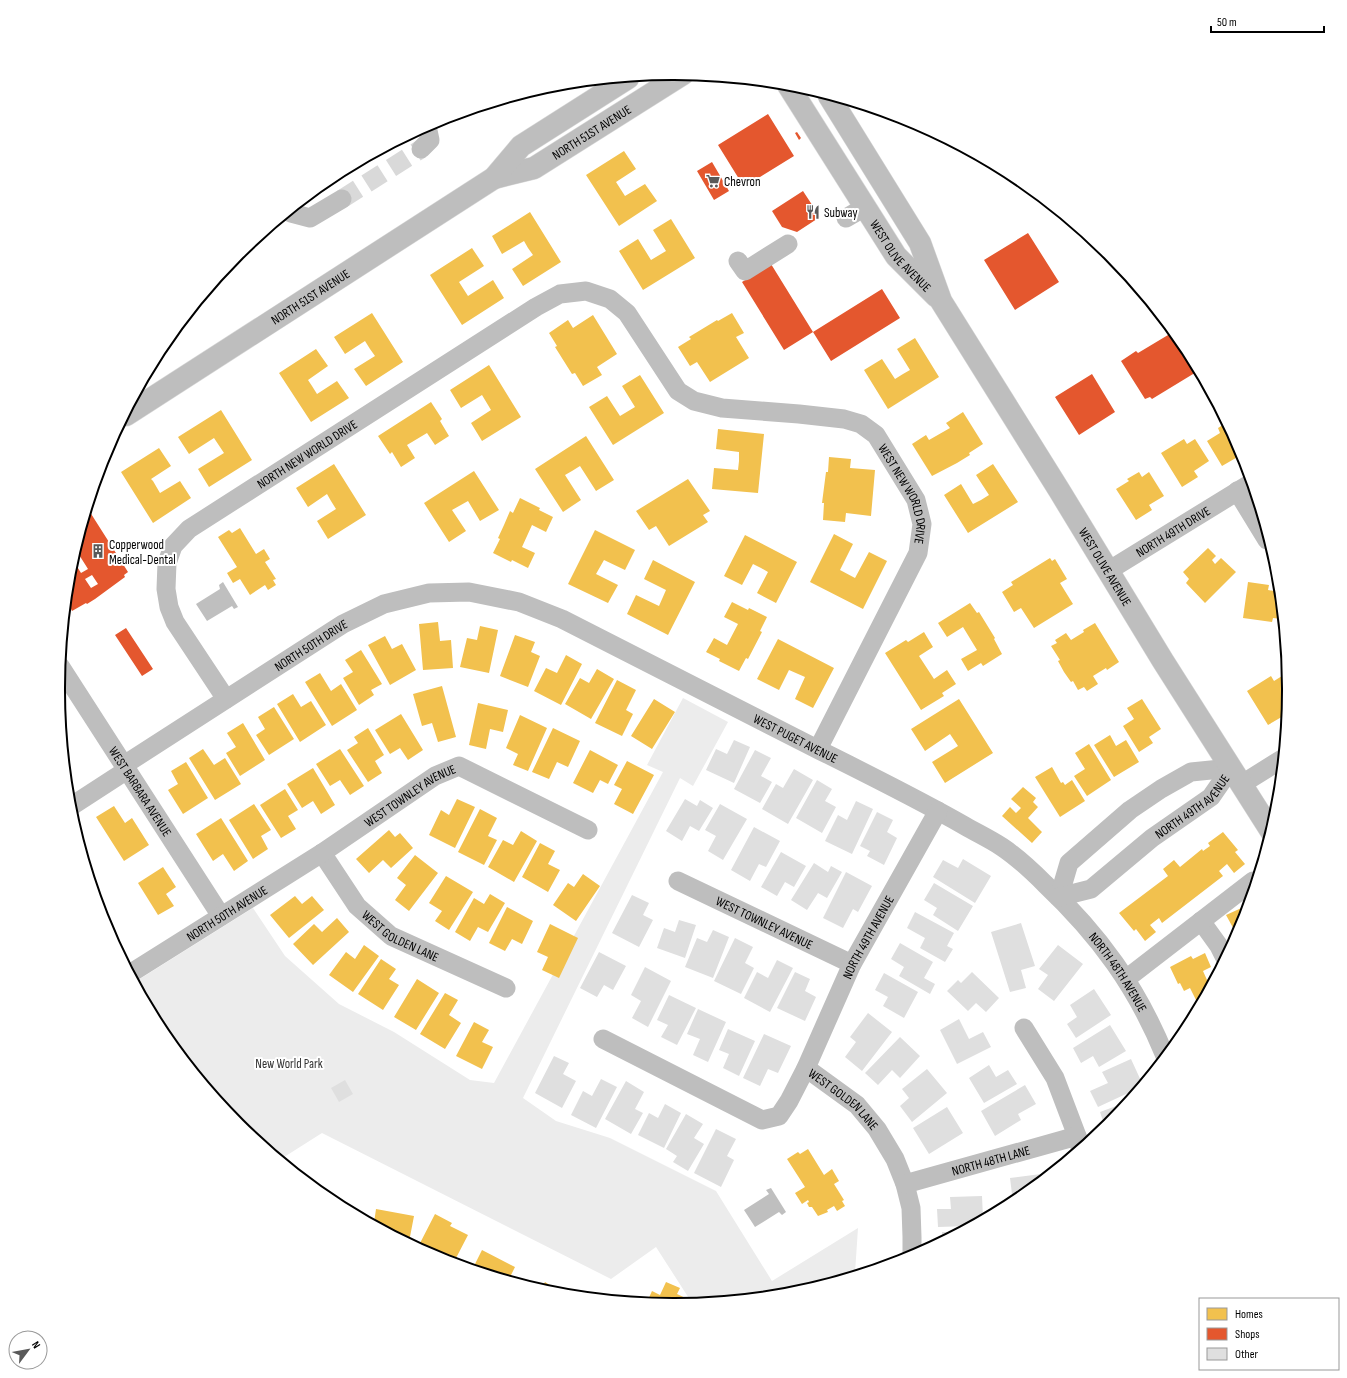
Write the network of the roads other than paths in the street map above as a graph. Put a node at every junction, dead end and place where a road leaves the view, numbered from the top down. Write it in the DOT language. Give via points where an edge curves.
graph roads {
  1 [pos="674,80"];
  2 [pos="619,83"];
  3 [pos="792,92"];
  4 [pos="831,101"];
  5 [pos="428,132"];
  6 [pos="421,149"];
  7 [pos="494,178"];
  8 [pos="342,198"];
  9 [pos="865,207"];
  10 [pos="294,214"];
  11 [pos="846,218"];
  12 [pos="788,244"];
  13 [pos="738,261"];
  14 [pos="594,294"];
  15 [pos="941,302"];
  16 [pos="134,409"];
  17 [pos="1244,487"];
  18 [pos="1257,519"];
  19 [pos="1108,571"];
  20 [pos="520,602"];
  21 [pos="65,674"];
  22 [pos="226,699"];
  23 [pos="818,750"];
  24 [pos="1278,761"];
  25 [pos="125,768"];
  26 [pos="1236,776"];
  27 [pos="76,803"];
  28 [pos="938,811"];
  29 [pos="1266,824"];
  30 [pos="588,830"];
  31 [pos="322,852"];
  32 [pos="678,881"];
  33 [pos="1251,883"];
  34 [pos="1059,897"];
  35 [pos="221,916"];
  36 [pos="1201,922"];
  37 [pos="1222,952"];
  38 [pos="852,964"];
  39 [pos="135,971"];
  40 [pos="1126,979"];
  41 [pos="506,988"];
  42 [pos="1024,1028"];
  43 [pos="603,1039"];
  44 [pos="1163,1050"];
  45 [pos="806,1068"];
  46 [pos="1079,1142"];
  47 [pos="905,1184"];
  48 [pos="912,1248"];
  1 -- 7 [label="main road, NORTH 51ST AVENUE" via="534,168"];
  2 -- 7 [label="main road, NORTH 51ST AVENUE" via="521,146"];
  3 -- 9 [label="main road, WEST OLIVE AVENUE"];
  4 -- 15 [label="main road, WEST OLIVE AVENUE" via="920,242"];
  5 -- 6 [label="street" via="430,140"];
  7 -- 16 [label="main road, NORTH 51ST AVENUE"];
  8 -- 10 [label="street" via="310,218"];
  9 -- 11 [label="street"];
  9 -- 15 [label="main road, WEST OLIVE AVENUE" via="896,256"];
  12 -- 13 [label="street" via="745,271"];
  14 -- 22 [label="street, NORTH NEW WORLD DRIVE" via="586,291 560,294 536,307 189,528 178,540 166,563 169,607 175,622"];
  14 -- 23 [label="street, WEST NEW WORLD DRIVE" via="610,299 627,313 678,391 694,401 722,408 844,419 861,424 876,435 916,500 922,524 918,553"];
  15 -- 19 [label="main road, WEST OLIVE AVENUE"];
  17 -- 18 [label="street, NORTH 49TH DRIVE"];
  17 -- 19 [label="street, NORTH 49TH DRIVE"];
  19 -- 26 [label="main road, WEST OLIVE AVENUE"];
  20 -- 22 [label="street, NORTH 50TH DRIVE" via="468,592 428,593 384,604 343,624"];
  20 -- 23 [label="street, WEST PUGET AVENUE" via="562,619"];
  21 -- 25 [label="street, WEST BARBARA AVENUE"];
  22 -- 25 [label="street, NORTH 50TH DRIVE"];
  23 -- 28 [label="street, WEST PUGET AVENUE"];
  24 -- 26 [label="street, NORTH 49TH AVENUE"];
  25 -- 27 [label="street, NORTH 50TH DRIVE"];
  25 -- 35 [label="street, WEST BARBARA AVENUE"];
  26 -- 29 [label="main road, WEST OLIVE AVENUE"];
  26 -- 34 [label="street, NORTH 49TH AVENUE" via="1152,838 1091,889"];
  26 -- 34 [label="street, NORTH 49TH AVENUE" via="1191,772 1130,810 1069,863"];
  28 -- 34 [label="street, WEST PUGET AVENUE" via="1002,847"];
  28 -- 38 [label="street, NORTH 49TH AVENUE"];
  30 -- 31 [label="street, WEST TOWNLEY AVENUE" via="459,766 435,776"];
  31 -- 35 [label="street, NORTH 50TH AVENUE"];
  31 -- 41 [label="street, WEST GOLDEN LANE" via="357,906 391,936"];
  32 -- 38 [label="street, WEST TOWNLEY AVENUE"];
  33 -- 36 [label="street"];
  34 -- 40 [label="street, NORTH 48TH AVENUE" via="1086,925"];
  35 -- 39 [label="street, NORTH 50TH AVENUE"];
  36 -- 37 [label="street"];
  36 -- 40 [label="street"];
  38 -- 45 [label="street, NORTH 49TH AVENUE"];
  40 -- 44 [label="street, NORTH 48TH AVENUE"];
  42 -- 46 [label="street" via="1055,1078"];
  43 -- 45 [label="street, WEST GOLDEN LANE" via="762,1120 779,1116"];
  45 -- 47 [label="street, WEST GOLDEN LANE" via="857,1105 877,1129 895,1159"];
  46 -- 47 [label="street, NORTH 48TH LANE"];
  47 -- 48 [label="street, WEST GOLDEN LANE" via="911,1208"];
}
